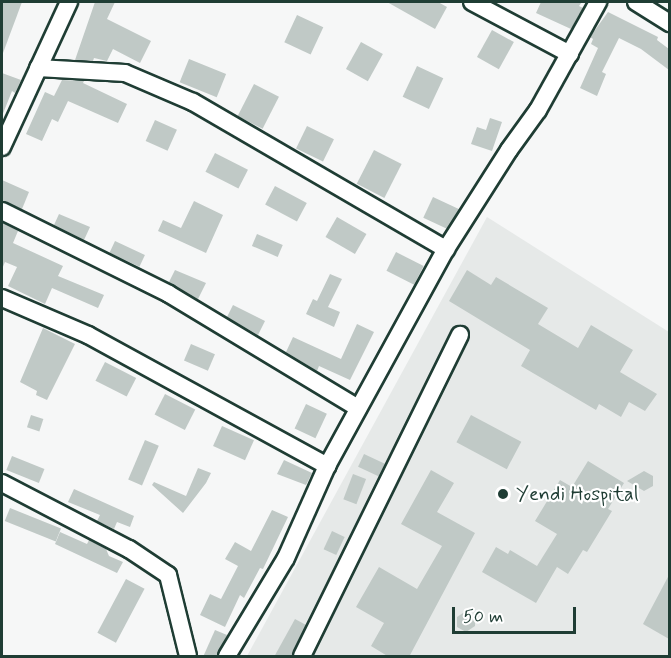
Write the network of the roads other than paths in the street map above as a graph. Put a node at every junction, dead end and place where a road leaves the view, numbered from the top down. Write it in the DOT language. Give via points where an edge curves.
graph roads {
  1 [pos="69,2"];
  2 [pos="472,2"];
  3 [pos="598,2"];
  4 [pos="636,2"];
  5 [pos="669,23"];
  6 [pos="570,54"];
  7 [pos="38,68"];
  8 [pos="2,147"];
  9 [pos="2,211"];
  10 [pos="447,249"];
  11 [pos="2,298"];
  12 [pos="460,335"];
  13 [pos="358,408"];
  14 [pos="327,466"];
  15 [pos="2,483"];
  16 [pos="188,657"];
  17 [pos="227,657"];
  18 [pos="302,657"];
  1 -- 7 [label="street"];
  2 -- 6 [label="street"];
  3 -- 6 [label="street"];
  4 -- 5 [label="street"];
  6 -- 10 [label="street"];
  7 -- 8 [label="street"];
  7 -- 10 [label="street" via="125,73 192,102"];
  9 -- 13 [label="street" via="169,294"];
  10 -- 13 [label="street"];
  11 -- 14 [label="street" via="88,335"];
  12 -- 18 [label="street"];
  13 -- 14 [label="street"];
  14 -- 17 [label="street" via="286,558"];
  15 -- 16 [label="street" via="129,549 168,575"];
}
